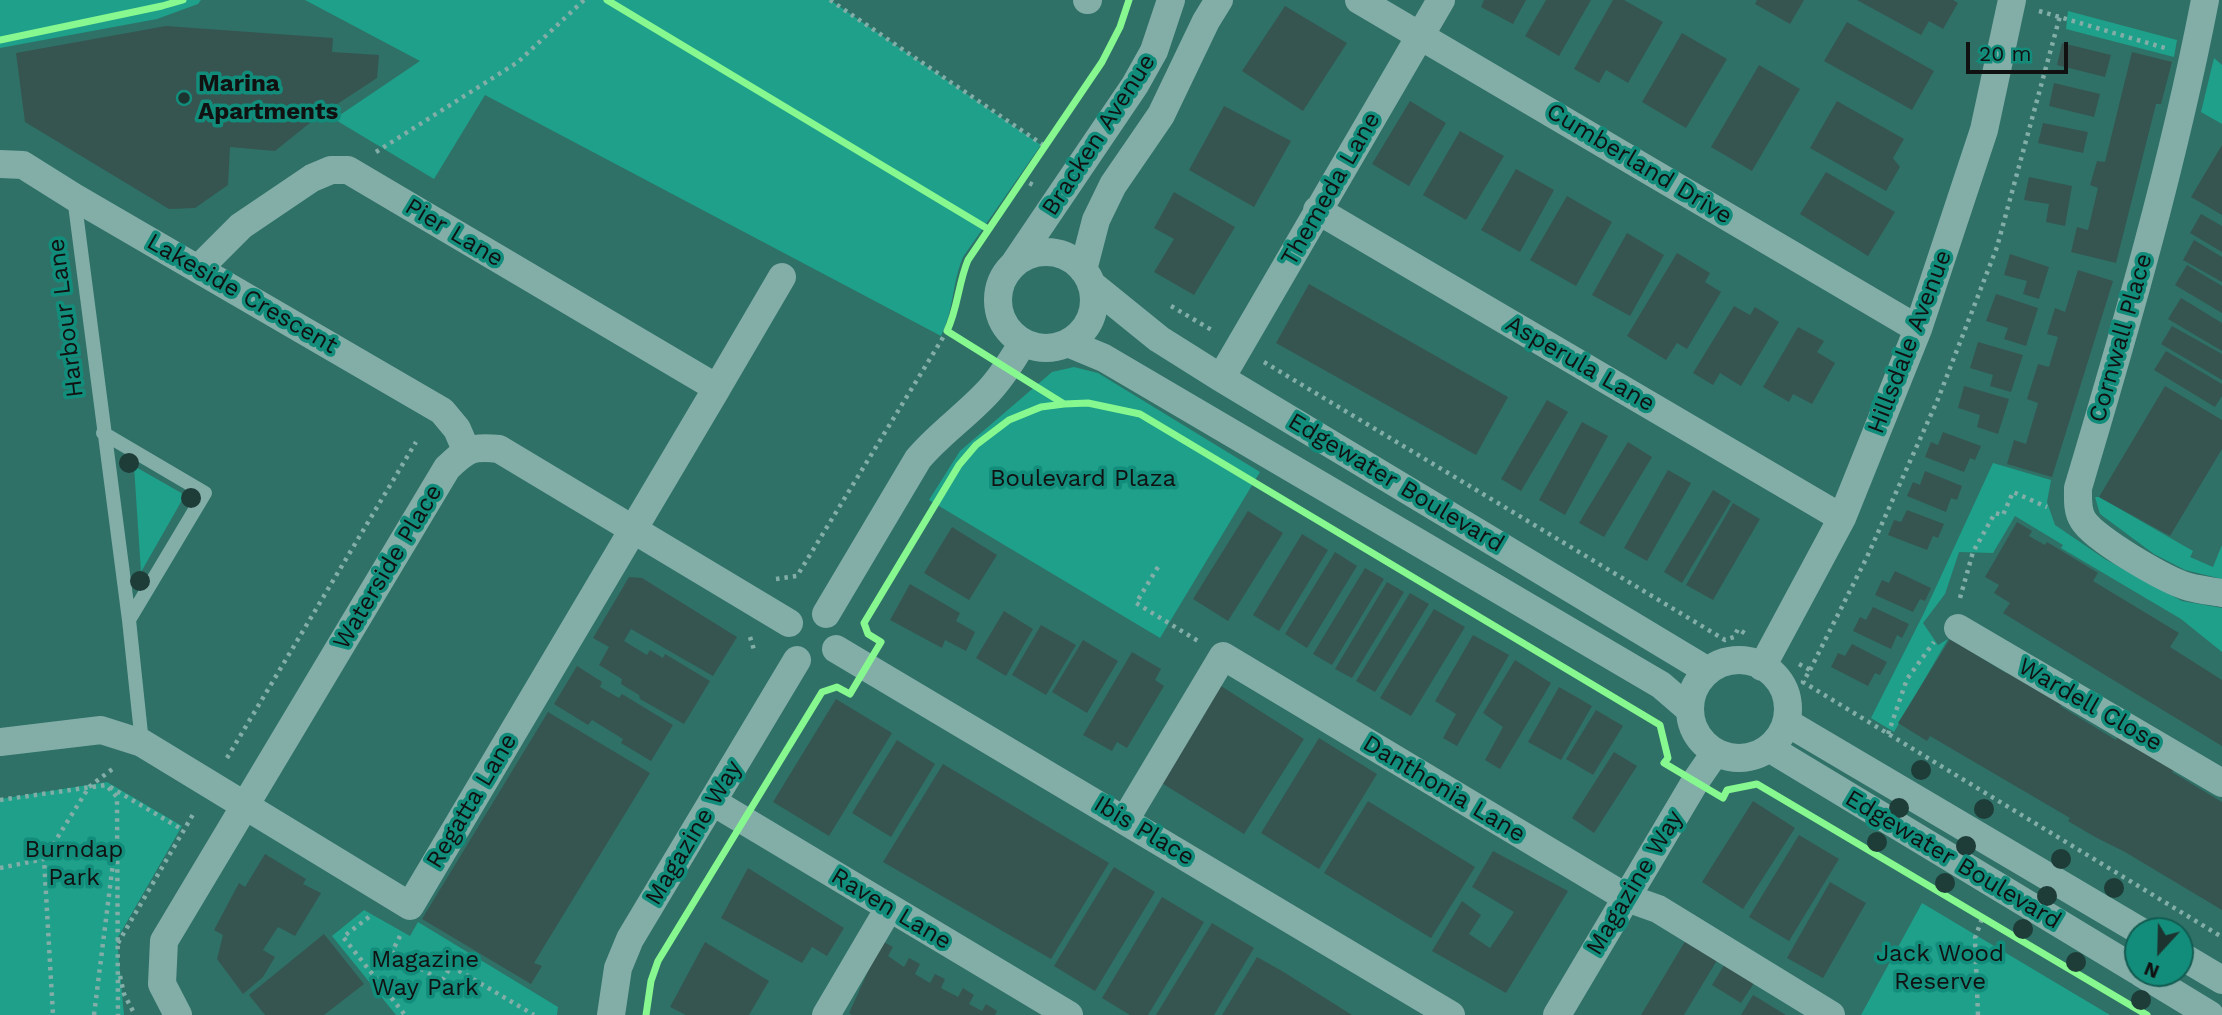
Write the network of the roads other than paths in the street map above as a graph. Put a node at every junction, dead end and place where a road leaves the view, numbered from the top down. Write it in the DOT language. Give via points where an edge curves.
graph roads {
  1 [pos="1171,0"];
  2 [pos="1219,0"];
  3 [pos="1359,0"];
  4 [pos="1441,0"];
  5 [pos="2205,0"];
  6 [pos="2012,2"];
  7 [pos="1420,35"];
  8 [pos="0,164"];
  9 [pos="74,197"];
  10 [pos="1318,211"];
  11 [pos="1014,264"];
  12 [pos="199,268"];
  13 [pos="782,277"];
  14 [pos="1087,277"];
  15 [pos="1918,329"];
  16 [pos="1023,342"];
  17 [pos="1068,343"];
  18 [pos="1221,378"];
  19 [pos="717,388"];
  20 [pos="103,433"];
  21 [pos="466,450"];
  22 [pos="1842,518"];
  23 [pos="633,530"];
  24 [pos="2222,593"];
  25 [pos="826,614"];
  26 [pos="129,620"];
  27 [pos="789,623"];
  28 [pos="1947,634"];
  29 [pos="836,649"];
  30 [pos="1767,658"];
  31 [pos="797,660"];
  32 [pos="1708,671"];
  33 [pos="1689,710"];
  34 [pos="1786,722"];
  35 [pos="0,742"];
  36 [pos="142,743"];
  37 [pos="1769,748"];
  38 [pos="1715,753"];
  39 [pos="2222,783"];
  40 [pos="713,802"];
  41 [pos="244,807"];
  42 [pos="1125,820"];
  43 [pos="1627,898"];
  44 [pos="889,908"];
  45 [pos="2124,922"];
  46 [pos="2124,963"];
  47 [pos="2194,963"];
  48 [pos="2222,980"];
  49 [pos="2164,987"];
  50 [pos="178,1015"];
  51 [pos="611,1015"];
  52 [pos="826,1015"];
  53 [pos="1069,1015"];
  54 [pos="1451,1015"];
  55 [pos="1557,1015"];
  56 [pos="1831,1015"];
  57 [pos="2210,1015"];
  1 -- 11 [label="street, Bracken Avenue" via="1154,51 1135,85"];
  2 -- 14 [label="street, Bracken Avenue" via="1161,115 1096,220"];
  3 -- 7 [label="street, Cumberland Drive"];
  4 -- 7 [label="street, Themeda Lane"];
  5 -- 24 [label="street, Cornwall Place" via="2155,220 2078,488 2077,505 2083,521 2096,534 2162,576"];
  6 -- 15 [label="street, Hillsdale Avenue" via="1984,130"];
  7 -- 10 [label="street, Themeda Lane"];
  7 -- 15 [label="street, Cumberland Drive"];
  8 -- 9 [label="street, Lakeside Crescent" via="23,165"];
  9 -- 12 [label="street, Lakeside Crescent"];
  9 -- 20 [label="lane, Harbour Lane"];
  10 -- 18 [label="street, Themeda Lane"];
  10 -- 22 [label="street, Asperula Lane"];
  11 -- 14 [label="street" via="1045,252 1070,258"];
  11 -- 16 [label="street" via="1004,277 998,301 1009,332"];
  12 -- 19 [label="street, Pier Lane" via="241,226 312,178 331,170 348,170"];
  12 -- 21 [label="street, Lakeside Crescent" via="442,411"];
  13 -- 19 [label="street"];
  14 -- 17 [label="street" via="1094,300 1091,319"];
  14 -- 18 [label="street, Edgewater Boulevard" via="1159,339"];
  15 -- 22 [label="street, Hillsdale Avenue"];
  16 -- 17 [label="street" via="1035,348"];
  16 -- 25 [label="street" via="985,396 918,459"];
  17 -- 33 [label="street, Edgewater Boulevard" via="1104,358 1661,685"];
  18 -- 32 [label="street, Edgewater Boulevard"];
  19 -- 23 [label="street"];
  20 -- 26 [label="lane, Harbour Lane"];
  20 -- 26 [label="lane" via="205,493"];
  21 -- 23 [label="street" via="499,449"];
  21 -- 41 [label="street, Waterside Place" via="447,468"];
  22 -- 30 [label="street, Hillsdale Avenue"];
  23 -- 27 [label="street"];
  23 -- 41 [label="street, Regatta Lane" via="410,906"];
  25 -- 27 [label="street" via="803,611"];
  25 -- 29 [label="street" via="838,629"];
  26 -- 36 [label="lane, Harbour Lane"];
  27 -- 31 [label="street" via="786,645"];
  28 -- 39 [label="street, Wardell Close"];
  29 -- 31 [label="street" via="823,662"];
  29 -- 42 [label="street, Ibis Place"];
  30 -- 32 [label="street" via="1724,663"];
  30 -- 34 [label="street" via="1788,704"];
  31 -- 40 [label="street, Magazine Way"];
  32 -- 33 [label="street" via="1692,693"];
  33 -- 38 [label="street" via="1702,742"];
  34 -- 37 [label="street"];
  34 -- 45 [label="street, Edgewater Boulevard"];
  35 -- 36 [label="street" via="100,730"];
  36 -- 41 [label="street"];
  37 -- 38 [label="street" via="1737,758"];
  37 -- 46 [label="street, Edgewater Boulevard"];
  38 -- 43 [label="street, Magazine Way"];
  40 -- 44 [label="street, Raven Lane"];
  40 -- 51 [label="street, Magazine Way" via="630,939 618,968"];
  41 -- 50 [label="street, Waterside Place" via="164,941 162,984"];
  42 -- 43 [label="street, Danthonia Lane" via="1223,656"];
  42 -- 54 [label="street, Ibis Place"];
  43 -- 55 [label="street, Magazine Way"];
  43 -- 56 [label="street, Danthonia Lane" via="1658,909"];
  44 -- 52 [label="street"];
  44 -- 53 [label="street, Raven Lane"];
  47 -- 48 [label="street"];
  49 -- 57 [label="street, Edgewater Boulevard"];
}
